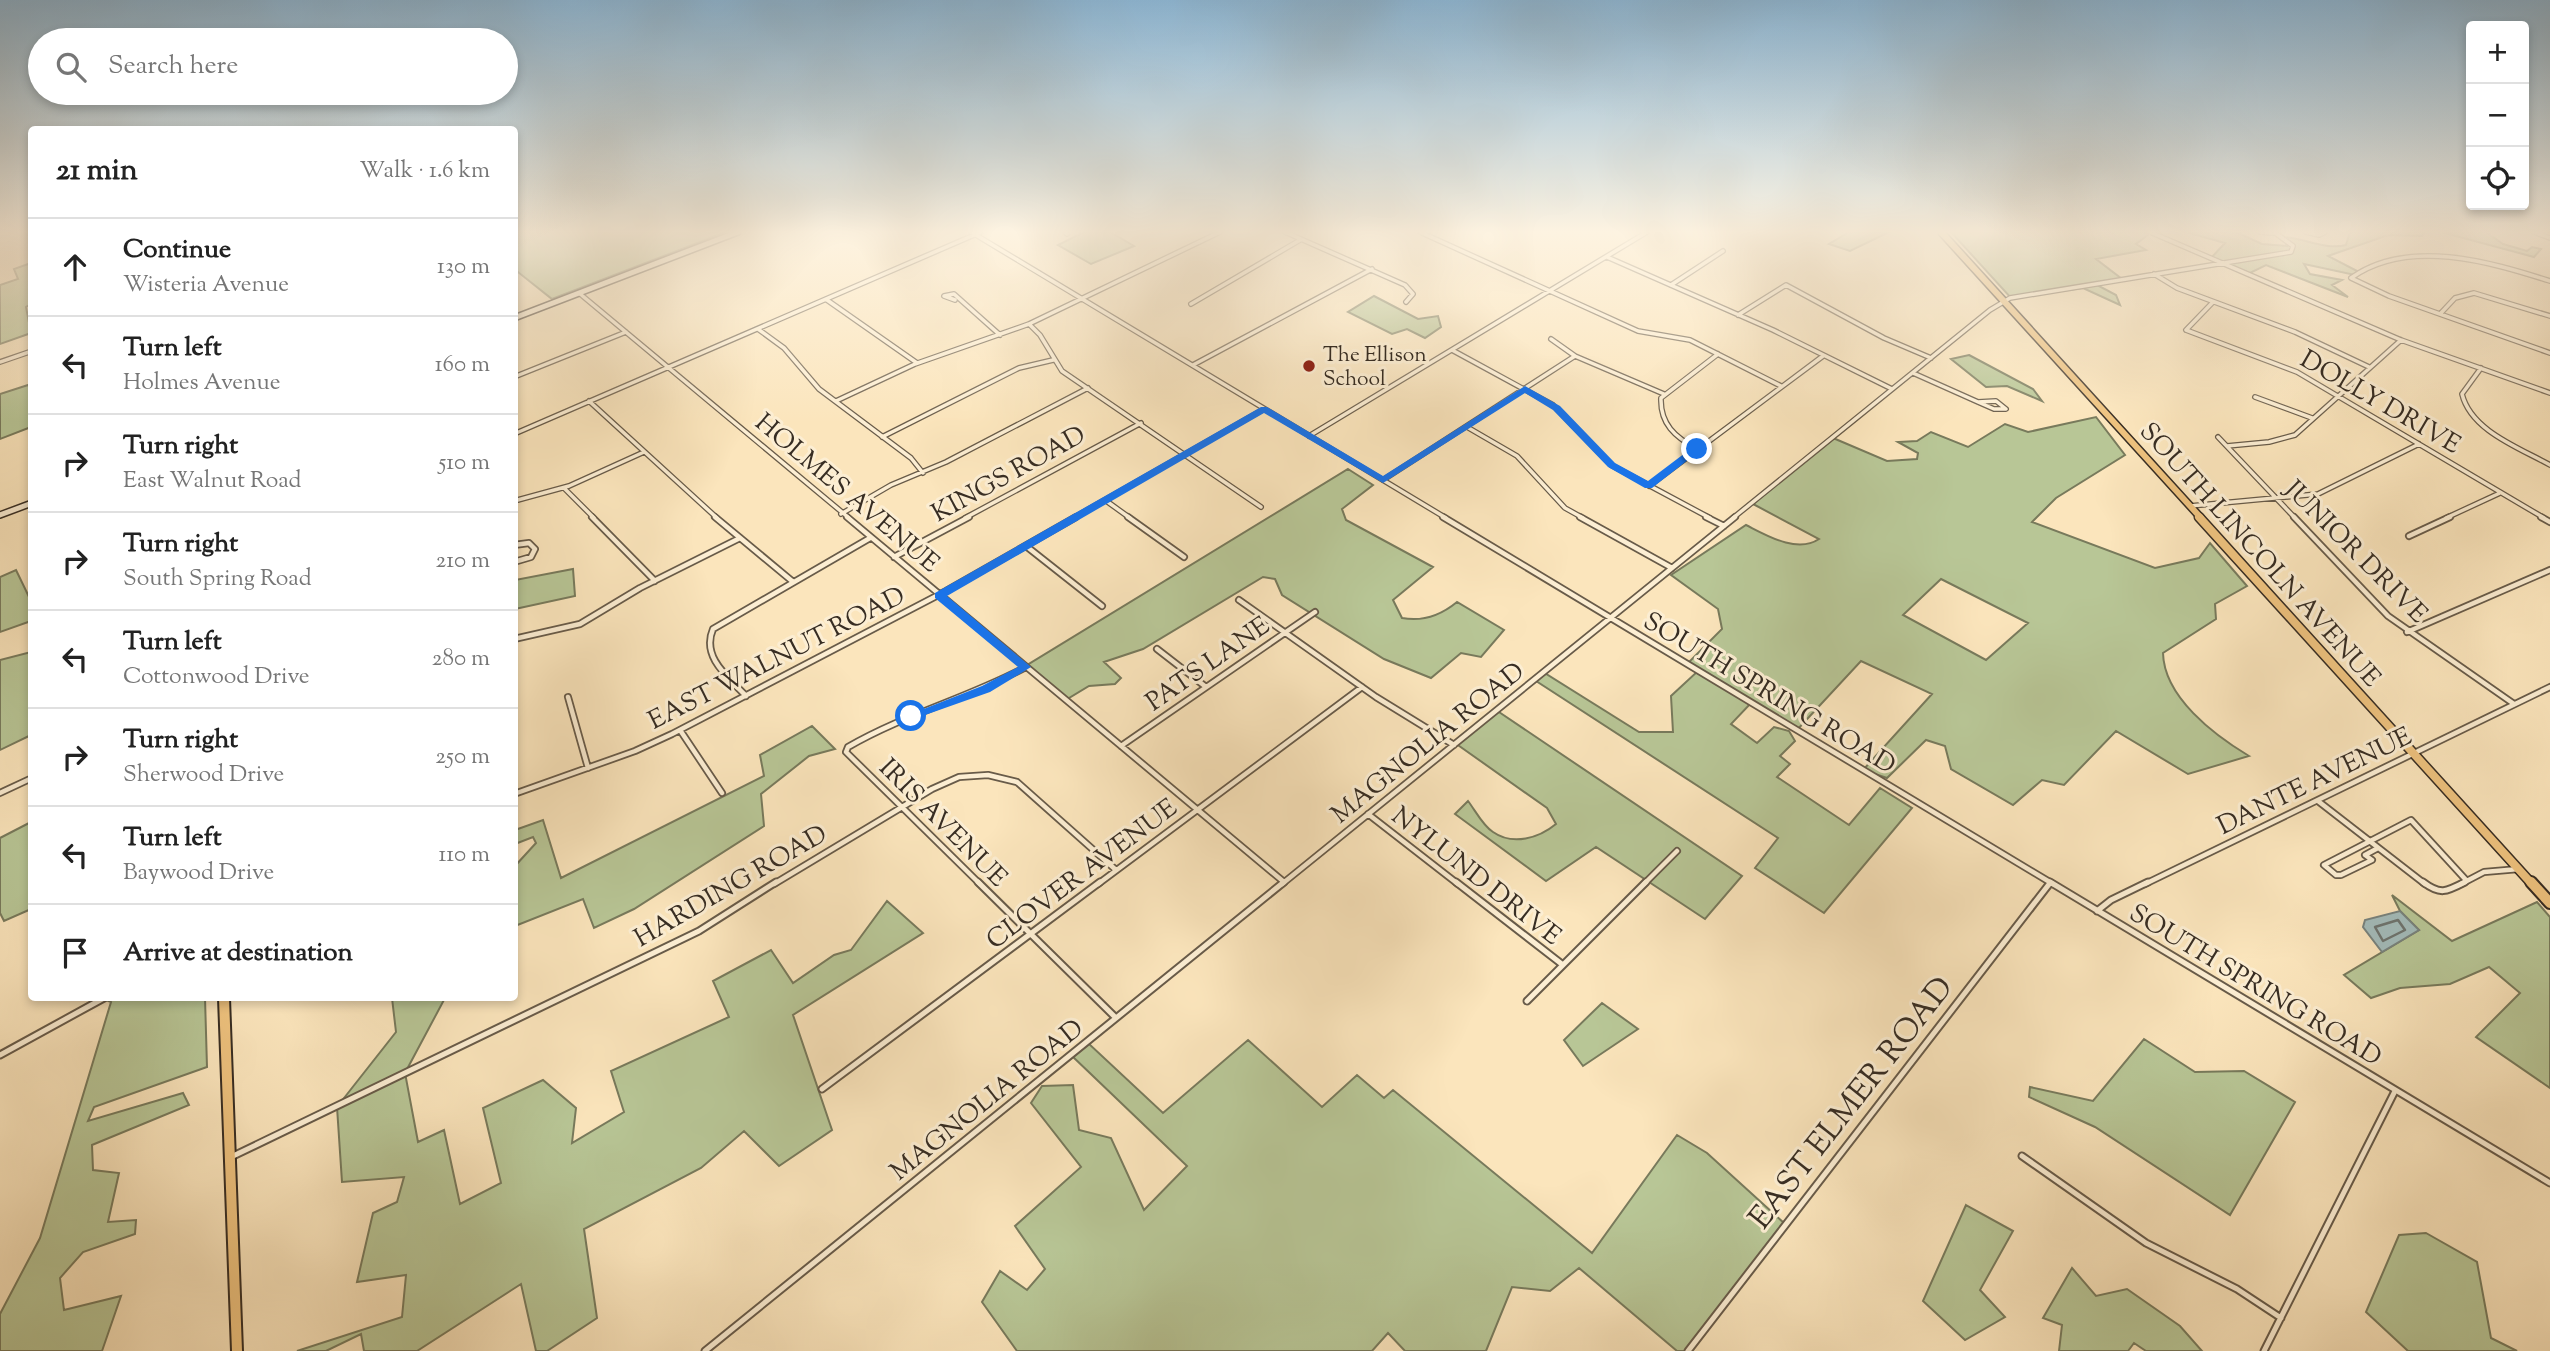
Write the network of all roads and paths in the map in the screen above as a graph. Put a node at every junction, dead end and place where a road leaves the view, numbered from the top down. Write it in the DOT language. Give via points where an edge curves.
graph roads {
  1 [pos="574,295"];
  2 [pos="581,295"];
  3 [pos="835,295"];
  4 [pos="949,295"];
  5 [pos="955,295"];
  6 [pos="1074,295"];
  7 [pos="1089,295"];
  8 [pos="1206,295"];
  9 [pos="1323,295"];
  10 [pos="1412,295"];
  11 [pos="1543,295"];
  12 [pos="1562,295"];
  13 [pos="1693,295"];
  14 [pos="1769,295"];
  15 [pos="1803,295"];
  16 [pos="1997,295"];
  17 [pos="2039,295"];
  18 [pos="2196,295"];
  19 [pos="2296,295"];
  20 [pos="2389,295"];
  21 [pos="2466,295"];
  22 [pos="2481,295"];
  23 [pos="826,299"];
  24 [pos="1081,299"];
  25 [pos="955,300"];
  26 [pos="1406,302"];
  27 [pos="2003,302"];
  28 [pos="2213,302"];
  29 [pos="1191,304"];
  30 [pos="2441,313"];
  31 [pos="1738,315"];
  32 [pos="518,316"];
  33 [pos="2550,316"];
  34 [pos="1029,324"];
  35 [pos="758,329"];
  36 [pos="626,332"];
  37 [pos="1000,335"];
  38 [pos="1550,340"];
  39 [pos="2401,340"];
  40 [pos="1452,350"];
  41 [pos="28,352"];
  42 [pos="1719,353"];
  43 [pos="2550,353"];
  44 [pos="1576,356"];
  45 [pos="1823,356"];
  46 [pos="1931,358"];
  47 [pos="1053,360"];
  48 [pos="0,362"];
  49 [pos="918,363"];
  50 [pos="1192,365"];
  51 [pos="669,367"];
  52 [pos="2369,367"];
  53 [pos="2481,368"];
  54 [pos="1913,373"];
  55 [pos="518,375"];
  56 [pos="1781,386"];
  57 [pos="1088,388"];
  58 [pos="1525,389"];
  59 [pos="1892,389"];
  60 [pos="2550,393"];
  61 [pos="1664,394"];
  62 [pos="2338,395"];
  63 [pos="2255,397"];
  64 [pos="589,401"];
  65 [pos="836,401"];
  66 [pos="1978,402"];
  67 [pos="1264,409"];
  68 [pos="2312,418"];
  69 [pos="1140,423"];
  70 [pos="1466,426"];
  71 [pos="518,431"];
  72 [pos="882,436"];
  73 [pos="1308,436"];
  74 [pos="2218,438"];
  75 [pos="2419,444"];
  76 [pos="2227,446"];
  77 [pos="1697,449"];
  78 [pos="645,452"];
  79 [pos="1186,454"];
  80 [pos="2550,465"];
  81 [pos="923,473"];
  82 [pos="1383,480"];
  83 [pos="1648,486"];
  84 [pos="564,488"];
  85 [pos="2501,493"];
  86 [pos="2278,499"];
  87 [pos="518,500"];
  88 [pos="1105,500"];
  89 [pos="28,504"];
  90 [pos="2189,506"];
  91 [pos="1261,507"];
  92 [pos="841,514"];
  93 [pos="0,515"];
  94 [pos="2550,522"];
  95 [pos="1724,526"];
  96 [pos="2409,536"];
  97 [pos="740,538"];
  98 [pos="870,538"];
  99 [pos="518,544"];
  100 [pos="1026,546"];
  101 [pos="894,558"];
  102 [pos="1184,558"];
  103 [pos="518,561"];
  104 [pos="1672,568"];
  105 [pos="2550,570"];
  106 [pos="655,581"];
  107 [pos="792,581"];
  108 [pos="939,595"];
  109 [pos="1239,600"];
  110 [pos="1102,606"];
  111 [pos="1315,612"];
  112 [pos="1611,618"];
  113 [pos="2407,632"];
  114 [pos="1285,633"];
  115 [pos="518,638"];
  116 [pos="1157,649"];
  117 [pos="1026,667"];
  118 [pos="1362,687"];
  119 [pos="2550,687"];
  120 [pos="1206,688"];
  121 [pos="746,696"];
  122 [pos="568,697"];
  123 [pos="2514,704"];
  124 [pos="680,730"];
  125 [pos="1454,745"];
  126 [pos="1121,746"];
  127 [pos="2414,753"];
  128 [pos="588,768"];
  129 [pos="28,780"];
  130 [pos="0,793"];
  131 [pos="518,793"];
  132 [pos="722,793"];
  133 [pos="2318,801"];
  134 [pos="903,809"];
  135 [pos="1197,810"];
  136 [pos="1368,814"];
  137 [pos="2369,840"];
  138 [pos="2355,847"];
  139 [pos="2378,848"];
  140 [pos="1677,851"];
  141 [pos="2365,855"];
  142 [pos="2519,869"];
  143 [pos="1116,870"];
  144 [pos="2466,880"];
  145 [pos="1284,882"];
  146 [pos="2050,883"];
  147 [pos="2550,903"];
  148 [pos="2097,911"];
  149 [pos="1030,934"];
  150 [pos="1563,965"];
  151 [pos="99,1001"];
  152 [pos="224,1001"];
  153 [pos="1527,1001"];
  154 [pos="1116,1018"];
  155 [pos="0,1055"];
  156 [pos="822,1089"];
  157 [pos="2395,1091"];
  158 [pos="2022,1156"];
  159 [pos="230,1157"];
  160 [pos="2550,1183"];
  161 [pos="2281,1318"];
  162 [pos="237,1351"];
  163 [pos="705,1351"];
  164 [pos="1688,1351"];
  165 [pos="2264,1351"];
  1 -- 32 [label="street"];
  2 -- 36 [label="street, HOLMES AVENUE"];
  3 -- 23 [label="street"];
  4 -- 25 [label="street" via="944,296"];
  5 -- 37 [label="street"];
  6 -- 24 [label="street, SOUTH SPRING ROAD"];
  7 -- 24 [label="street"];
  8 -- 29 [label="street"];
  9 -- 50 [label="street"];
  10 -- 26 [label="street"];
  11 -- 40 [label="street"];
  12 -- 42 [label="street" via="1638,331 1690,340"];
  13 -- 31 [label="street"];
  14 -- 31 [label="street"];
  15 -- 46 [label="street"];
  16 -- 27 [label="main road, SOUTH LINCOLN AVENUE"];
  17 -- 27 [label="street, MAGNOLIA ROAD"];
  18 -- 28 [label="street"];
  19 -- 39 [label="street"];
  20 -- 30 [label="street"];
  21 -- 30 [label="street" via="2455,298"];
  22 -- 33 [label="street"];
  23 -- 35 [label="street"];
  23 -- 49 [label="street"];
  24 -- 34 [label="street"];
  24 -- 50 [label="street, SOUTH SPRING ROAD"];
  27 -- 46 [label="street, MAGNOLIA ROAD"];
  27 -- 90 [label="main road, SOUTH LINCOLN AVENUE"];
  28 -- 52 [label="street" via="2295,332"];
  28 -- 62 [label="street, DOLLY DRIVE" via="2186,330 2297,372"];
  30 -- 43 [label="street"];
  31 -- 45 [label="street"];
  34 -- 37 [label="street"];
  34 -- 47 [label="street" via="1046,341"];
  35 -- 51 [label="street"];
  35 -- 65 [label="street" via="784,348 804,375"];
  36 -- 51 [label="street, HOLMES AVENUE"];
  36 -- 55 [label="street"];
  37 -- 49 [label="street"];
  38 -- 44 [label="street"];
  39 -- 52 [label="street"];
  39 -- 53 [label="street"];
  40 -- 58 [label="street"];
  40 -- 73 [label="street"];
  41 -- 48 [label="street"];
  42 -- 56 [label="street"];
  42 -- 61 [label="street"];
  44 -- 58 [label="street"];
  44 -- 61 [label="street"];
  45 -- 56 [label="street"];
  45 -- 59 [label="street"];
  46 -- 54 [label="street, MAGNOLIA ROAD"];
  47 -- 57 [label="street"];
  47 -- 72 [label="street" via="1019,369"];
  49 -- 65 [label="street"];
  50 -- 67 [label="street, SOUTH SPRING ROAD"];
  51 -- 64 [label="street"];
  51 -- 92 [label="street, HOLMES AVENUE" via="812,484"];
  52 -- 62 [label="street"];
  53 -- 60 [label="street"];
  53 -- 80 [label="street" via="2462,394 2466,409 2485,427"];
  54 -- 59 [label="street, MAGNOLIA ROAD"];
  54 -- 66 [label="street"];
  56 -- 77 [label="street"];
  57 -- 69 [label="street"];
  57 -- 81 [label="street"];
  58 -- 70 [label="street"];
  58 -- 83 [label="street" via="1557,408 1605,461"];
  59 -- 95 [label="street, MAGNOLIA ROAD"];
  61 -- 77 [label="street" via="1663,421"];
  62 -- 68 [label="street"];
  62 -- 75 [label="street, DOLLY DRIVE"];
  63 -- 68 [label="street"];
  64 -- 71 [label="street"];
  64 -- 78 [label="street"];
  65 -- 72 [label="street"];
  66 -- 66 [label="street" via="1997,411 2006,409 1996,401"];
  67 -- 73 [label="street, SOUTH SPRING ROAD"];
  67 -- 79 [label="street, EAST WALNUT ROAD"];
  68 -- 76 [label="street" via="2291,438"];
  69 -- 79 [label="street"];
  69 -- 101 [label="street, KINGS ROAD"];
  70 -- 82 [label="street"];
  70 -- 104 [label="street" via="1517,456 1565,508"];
  72 -- 81 [label="street"];
  73 -- 82 [label="street, SOUTH SPRING ROAD"];
  74 -- 76 [label="street, JUNIOR DRIVE"];
  75 -- 85 [label="street, DOLLY DRIVE"];
  75 -- 86 [label="street" via="2324,492"];
  76 -- 86 [label="street, JUNIOR DRIVE"];
  77 -- 83 [label="street"];
  78 -- 84 [label="street"];
  78 -- 97 [label="street"];
  79 -- 88 [label="street, EAST WALNUT ROAD"];
  79 -- 91 [label="street"];
  81 -- 92 [label="street" via="891,485"];
  82 -- 112 [label="street, SOUTH SPRING ROAD"];
  83 -- 95 [label="street"];
  84 -- 87 [label="street"];
  84 -- 106 [label="street"];
  85 -- 94 [label="street, DOLLY DRIVE"];
  85 -- 96 [label="street"];
  86 -- 90 [label="street"];
  86 -- 113 [label="street, JUNIOR DRIVE"];
  88 -- 100 [label="street, EAST WALNUT ROAD"];
  88 -- 102 [label="street"];
  89 -- 93 [label="street"];
  90 -- 127 [label="main road, SOUTH LINCOLN AVENUE"];
  92 -- 98 [label="street, HOLMES AVENUE"];
  95 -- 104 [label="street, MAGNOLIA ROAD"];
  97 -- 106 [label="street"];
  97 -- 107 [label="street"];
  98 -- 101 [label="street, HOLMES AVENUE"];
  98 -- 107 [label="street"];
  99 -- 103 [label="street" via="529,543 535,549 531,557"];
  100 -- 108 [label="street, EAST WALNUT ROAD"];
  100 -- 110 [label="street"];
  101 -- 108 [label="street, HOLMES AVENUE"];
  104 -- 112 [label="street, MAGNOLIA ROAD"];
  105 -- 113 [label="street"];
  106 -- 115 [label="street" via="580,624"];
  107 -- 121 [label="street" via="718,624 708,637 710,654"];
  108 -- 117 [label="street, HOLMES AVENUE"];
  108 -- 121 [label="street, EAST WALNUT ROAD"];
  109 -- 114 [label="street"];
  111 -- 114 [label="street, PATS LANE"];
  112 -- 125 [label="street, MAGNOLIA ROAD"];
  112 -- 146 [label="street, SOUTH SPRING ROAD"];
  113 -- 123 [label="street, JUNIOR DRIVE"];
  114 -- 118 [label="street"];
  114 -- 120 [label="street, PATS LANE"];
  116 -- 120 [label="street"];
  117 -- 126 [label="street, HOLMES AVENUE"];
  117 -- 134 [label="street, IRIS AVENUE" via="986,689 891,724 848,747 847,754"];
  118 -- 125 [label="street"];
  118 -- 135 [label="street, CLOVER AVENUE"];
  119 -- 123 [label="street, DANTE AVENUE"];
  120 -- 126 [label="street, PATS LANE"];
  121 -- 124 [label="street, EAST WALNUT ROAD"];
  122 -- 128 [label="street"];
  123 -- 127 [label="street, DANTE AVENUE"];
  124 -- 128 [label="street, EAST WALNUT ROAD"];
  124 -- 132 [label="street"];
  125 -- 136 [label="street, MAGNOLIA ROAD"];
  126 -- 135 [label="street, HOLMES AVENUE"];
  127 -- 133 [label="street, DANTE AVENUE"];
  127 -- 142 [label="main road, SOUTH LINCOLN AVENUE"];
  128 -- 131 [label="street, EAST WALNUT ROAD"];
  129 -- 130 [label="street"];
  133 -- 137 [label="street"];
  133 -- 148 [label="street, DANTE AVENUE" via="2111,900"];
  134 -- 143 [label="street, HARDING ROAD" via="959,778 988,775 1010,779 1039,799"];
  134 -- 149 [label="street, IRIS AVENUE"];
  134 -- 159 [label="street, HARDING ROAD" via="817,856 699,931"];
  135 -- 143 [label="street, CLOVER AVENUE"];
  135 -- 145 [label="street, HOLMES AVENUE"];
  136 -- 145 [label="street, MAGNOLIA ROAD"];
  136 -- 150 [label="street, NYLUND DRIVE"];
  137 -- 138 [label="street"];
  137 -- 139 [label="street"];
  137 -- 144 [label="street" via="2411,820"];
  138 -- 141 [label="street"];
  138 -- 141 [label="street" via="2324,865 2336,876 2342,875 2372,860"];
  139 -- 141 [label="street"];
  139 -- 144 [label="street" via="2436,892 2443,893"];
  140 -- 150 [label="street"];
  142 -- 144 [label="street"];
  142 -- 147 [label="main road, SOUTH LINCOLN AVENUE"];
  143 -- 149 [label="street, CLOVER AVENUE"];
  145 -- 154 [label="street, MAGNOLIA ROAD"];
  146 -- 148 [label="street, SOUTH SPRING ROAD"];
  146 -- 164 [label="street, EAST ELMER ROAD"];
  148 -- 157 [label="street, SOUTH SPRING ROAD"];
  149 -- 154 [label="street, IRIS AVENUE"];
  149 -- 156 [label="street, CLOVER AVENUE"];
  150 -- 153 [label="street"];
  151 -- 155 [label="street"];
  152 -- 159 [label="main road"];
  154 -- 163 [label="street, MAGNOLIA ROAD"];
  157 -- 160 [label="street, SOUTH SPRING ROAD"];
  157 -- 161 [label="street"];
  158 -- 161 [label="street" via="2154,1248 2248,1295"];
  159 -- 162 [label="main road"];
  161 -- 165 [label="street"];
}
